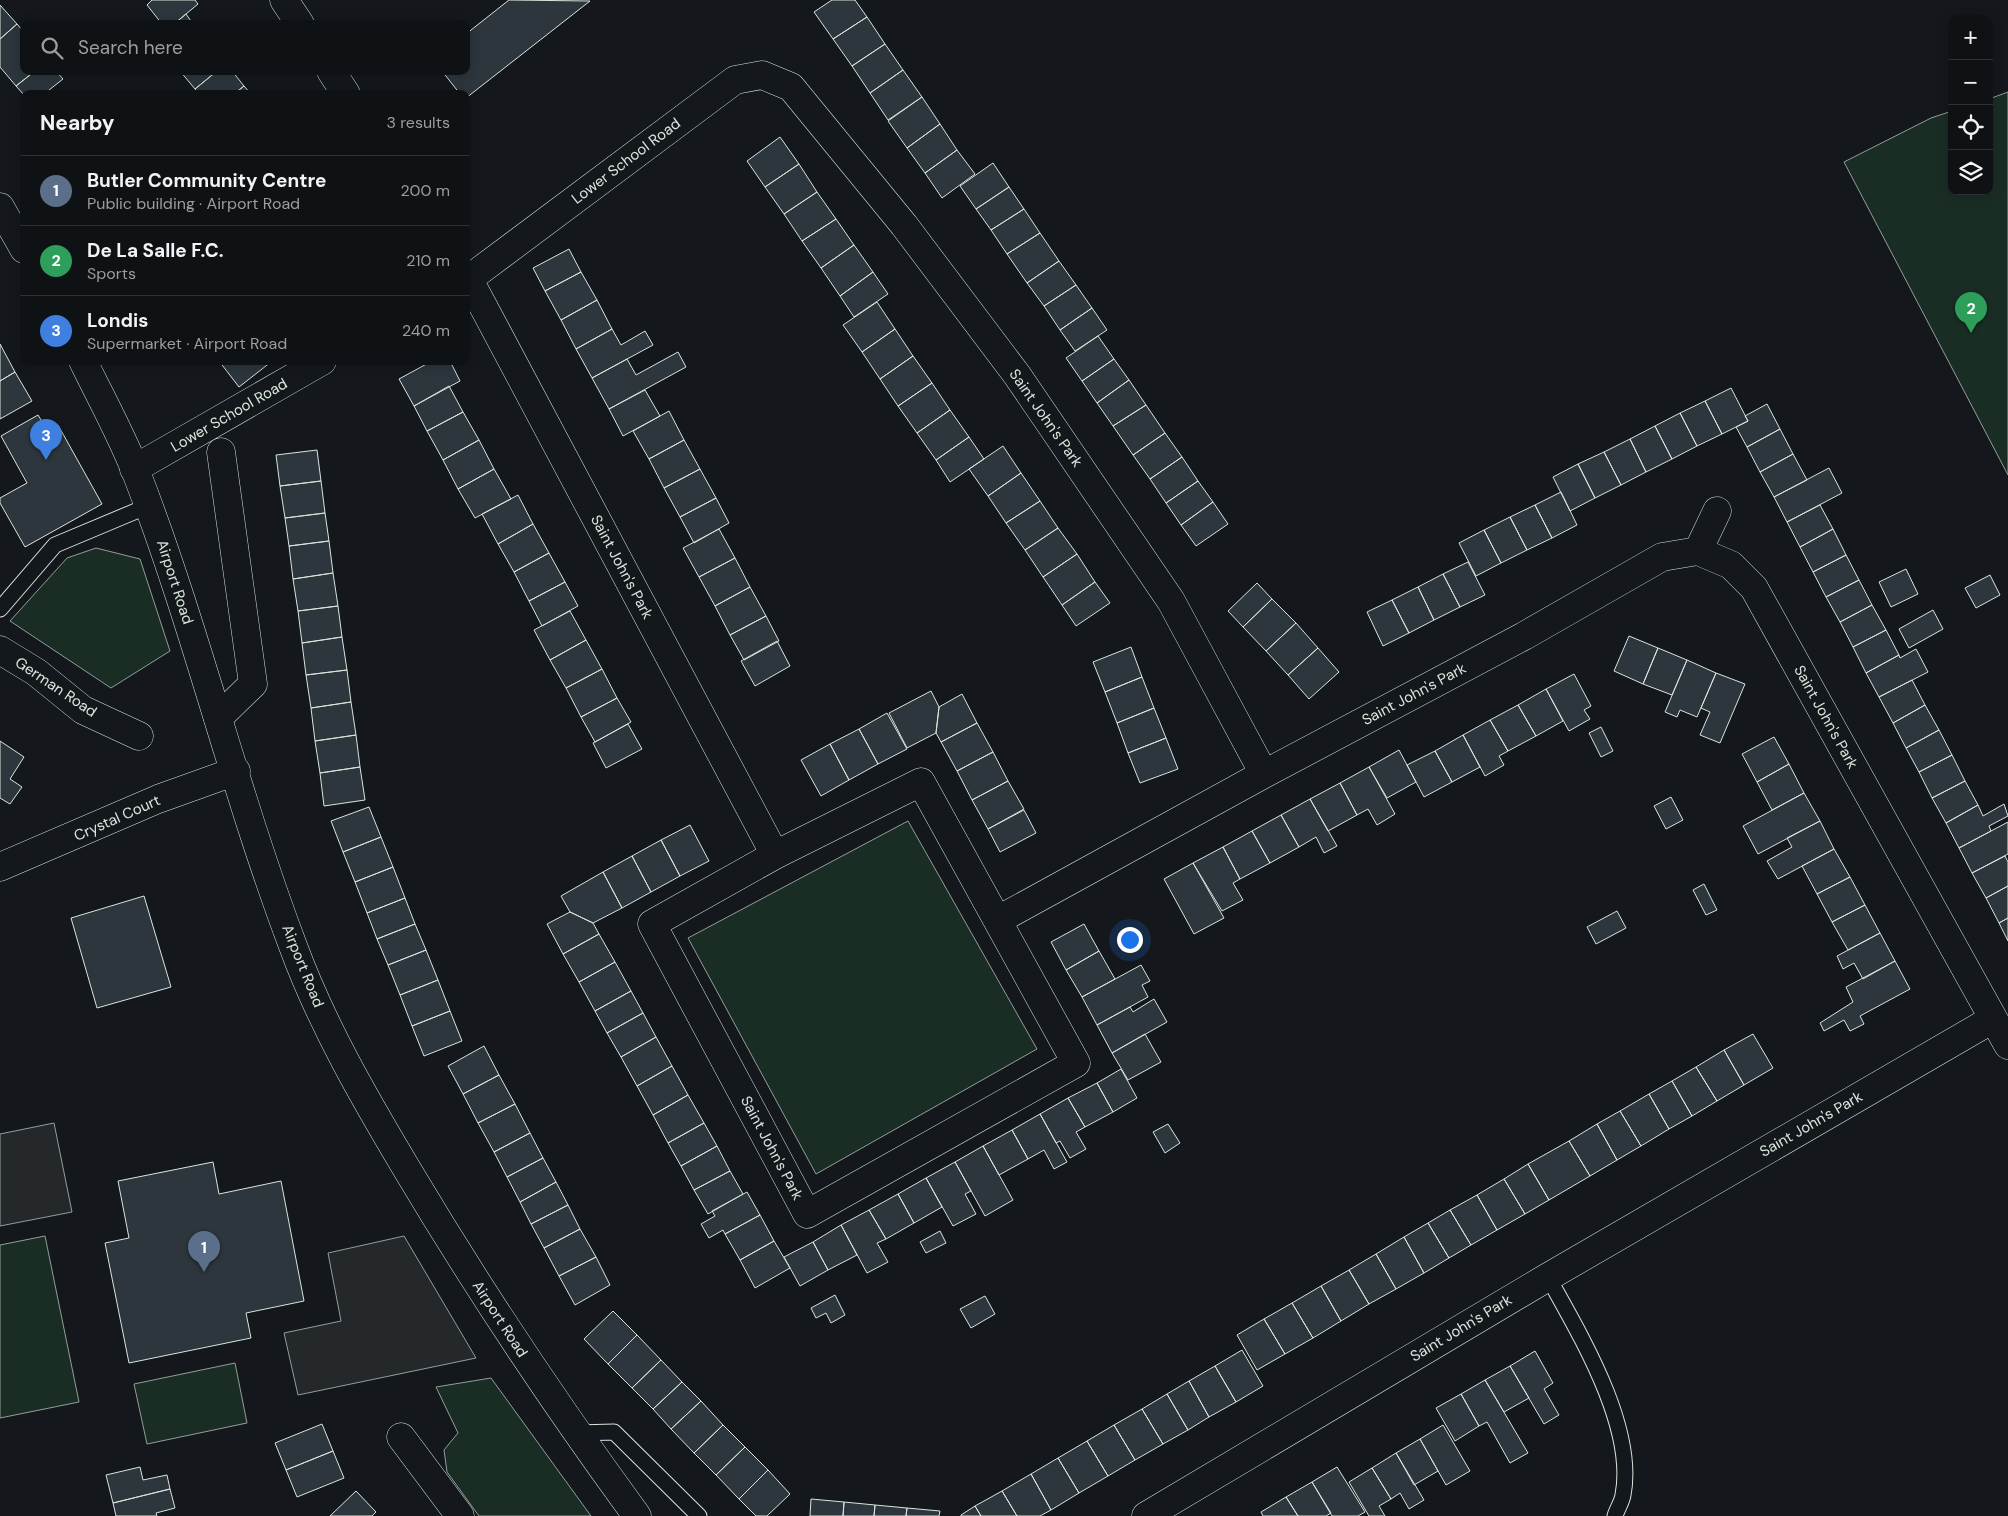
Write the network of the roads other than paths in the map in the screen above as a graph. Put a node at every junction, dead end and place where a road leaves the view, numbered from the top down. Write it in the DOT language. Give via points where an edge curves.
graph roads {
  1 [pos="284,0"];
  2 [pos="297,20"];
  3 [pos="334,75"];
  4 [pos="791,87"];
  5 [pos="343,90"];
  6 [pos="0,207"];
  7 [pos="20,242"];
  8 [pos="470,276"];
  9 [pos="470,284"];
  10 [pos="85,365"];
  11 [pos="315,365"];
  12 [pos="221,452"];
  13 [pos="134,469"];
  14 [pos="148,506"];
  15 [pos="1717,511"];
  16 [pos="1698,551"];
  17 [pos="0,609"];
  18 [pos="0,650"];
  19 [pos="218,718"];
  20 [pos="139,736"];
  21 [pos="236,772"];
  22 [pos="1264,774"];
  23 [pos="775,855"];
  24 [pos="0,867"];
  25 [pos="998,920"];
  26 [pos="1993,1018"];
  27 [pos="2008,1045"];
  28 [pos="1548,1277"];
  29 [pos="577,1433"];
  30 [pos="401,1437"];
  31 [pos="1155,1514"];
  32 [pos="460,1516"];
  33 [pos="637,1516"];
  34 [pos="698,1516"];
  35 [pos="1615,1516"];
  1 -- 2 [label="street"];
  3 -- 5 [label="street"];
  4 -- 8 [label="street, Lower School Road" via="762,75 734,80"];
  4 -- 22 [label="street, Saint John's Park" via="904,225 1017,375 1171,600"];
  6 -- 7 [label="street"];
  9 -- 23 [label="street, Saint John's Park"];
  10 -- 13 [label="street, Airport Road"];
  11 -- 13 [label="street, Lower School Road"];
  12 -- 19 [label="street" via="253,684"];
  13 -- 14 [label="street, Airport Road"];
  14 -- 17 [label="lane" via="55,545"];
  14 -- 19 [label="street, Airport Road"];
  15 -- 16 [label="street"];
  16 -- 22 [label="street, Saint John's Park" via="1662,557 1524,636"];
  16 -- 26 [label="street, Saint John's Park" via="1731,565 1754,588"];
  18 -- 20 [label="street, German Road" via="36,672 83,710"];
  19 -- 21 [label="street, Airport Road"];
  21 -- 24 [label="street, Crystal Court" via="158,799"];
  21 -- 29 [label="street, Airport Road" via="293,948 345,1060 453,1246"];
  22 -- 25 [label="street, Saint John's Park"];
  23 -- 25 [label="street, Saint John's Park" via="921,782"];
  23 -- 25 [label="street, Saint John's Park" via="652,924 806,1214 1076,1063"];
  26 -- 27 [label="street"];
  26 -- 28 [label="street, Saint John's Park"];
  28 -- 31 [label="street, Saint John's Park"];
  28 -- 35 [label="lane" via="1583,1339 1624,1443 1623,1495"];
  29 -- 33 [label="street, Airport Road"];
  29 -- 34 [label="lane" via="614,1432"];
  30 -- 32 [label="street"];
}
